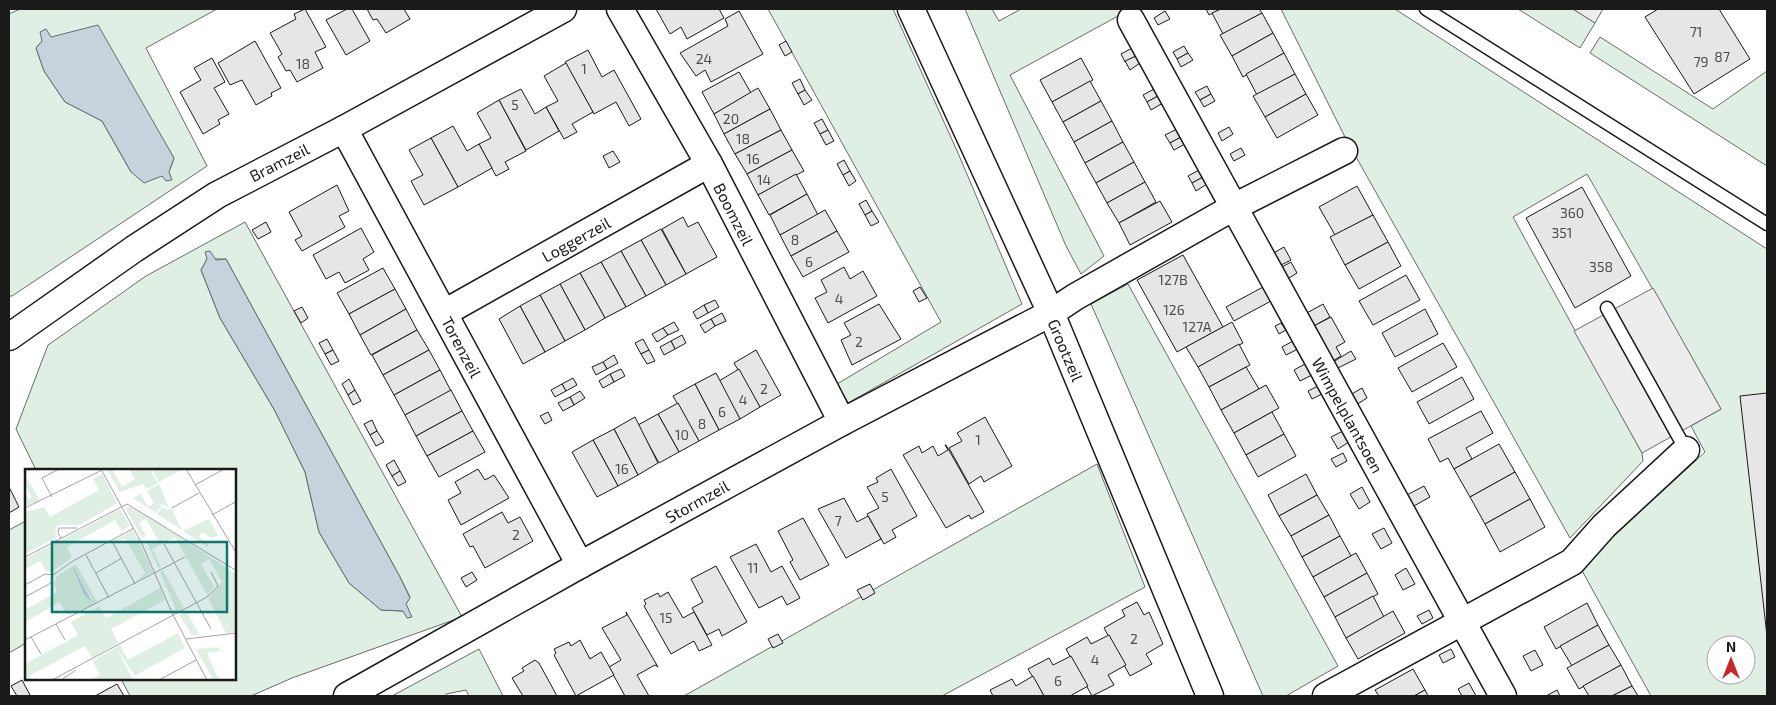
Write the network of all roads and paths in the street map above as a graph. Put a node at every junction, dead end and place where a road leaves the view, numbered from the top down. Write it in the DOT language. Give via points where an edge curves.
graph roads {
  1 [pos="563,9"];
  2 [pos="620,9"];
  3 [pos="911,9"];
  4 [pos="1426,9"];
  5 [pos="1131,20"];
  6 [pos="344,129"];
  7 [pos="1344,150"];
  8 [pos="709,164"];
  9 [pos="1234,207"];
  10 [pos="1767,224"];
  11 [pos="1607,308"];
  12 [pos="444,313"];
  13 [pos="1051,313"];
  14 [pos="9,337"];
  15 [pos="842,422"];
  16 [pos="1686,450"];
  17 [pos="580,565"];
  18 [pos="1461,623"];
  19 [pos="347,696"];
  20 [pos="1210,696"];
  21 [pos="1326,696"];
  22 [pos="1503,696"];
  1 -- 6 [label="street, Bramzeil"];
  2 -- 8 [label="street, Boomzeil"];
  3 -- 13 [label="street, Grootzeil"];
  4 -- 10 [label="lane"];
  5 -- 9 [label="street, Wimpelplantsoen"];
  6 -- 12 [label="street, Torenzeil"];
  6 -- 14 [label="street, Bramzeil" via="217,195"];
  7 -- 9 [label="street"];
  8 -- 12 [label="street, Loggerzeil"];
  8 -- 15 [label="street, Boomzeil"];
  9 -- 13 [label="street"];
  9 -- 18 [label="street, Wimpelplantsoen"];
  11 -- 16 [label="lane"];
  12 -- 17 [label="street, Torenzeil"];
  13 -- 15 [label="street, Stormzeil"];
  13 -- 20 [label="street, Grootzeil"];
  15 -- 17 [label="street, Stormzeil"];
  16 -- 18 [label="street" via="1604,526 1572,562"];
  17 -- 19 [label="street, Stormzeil"];
  18 -- 21 [label="street"];
  18 -- 22 [label="street, Wimpelplantsoen"];
}
